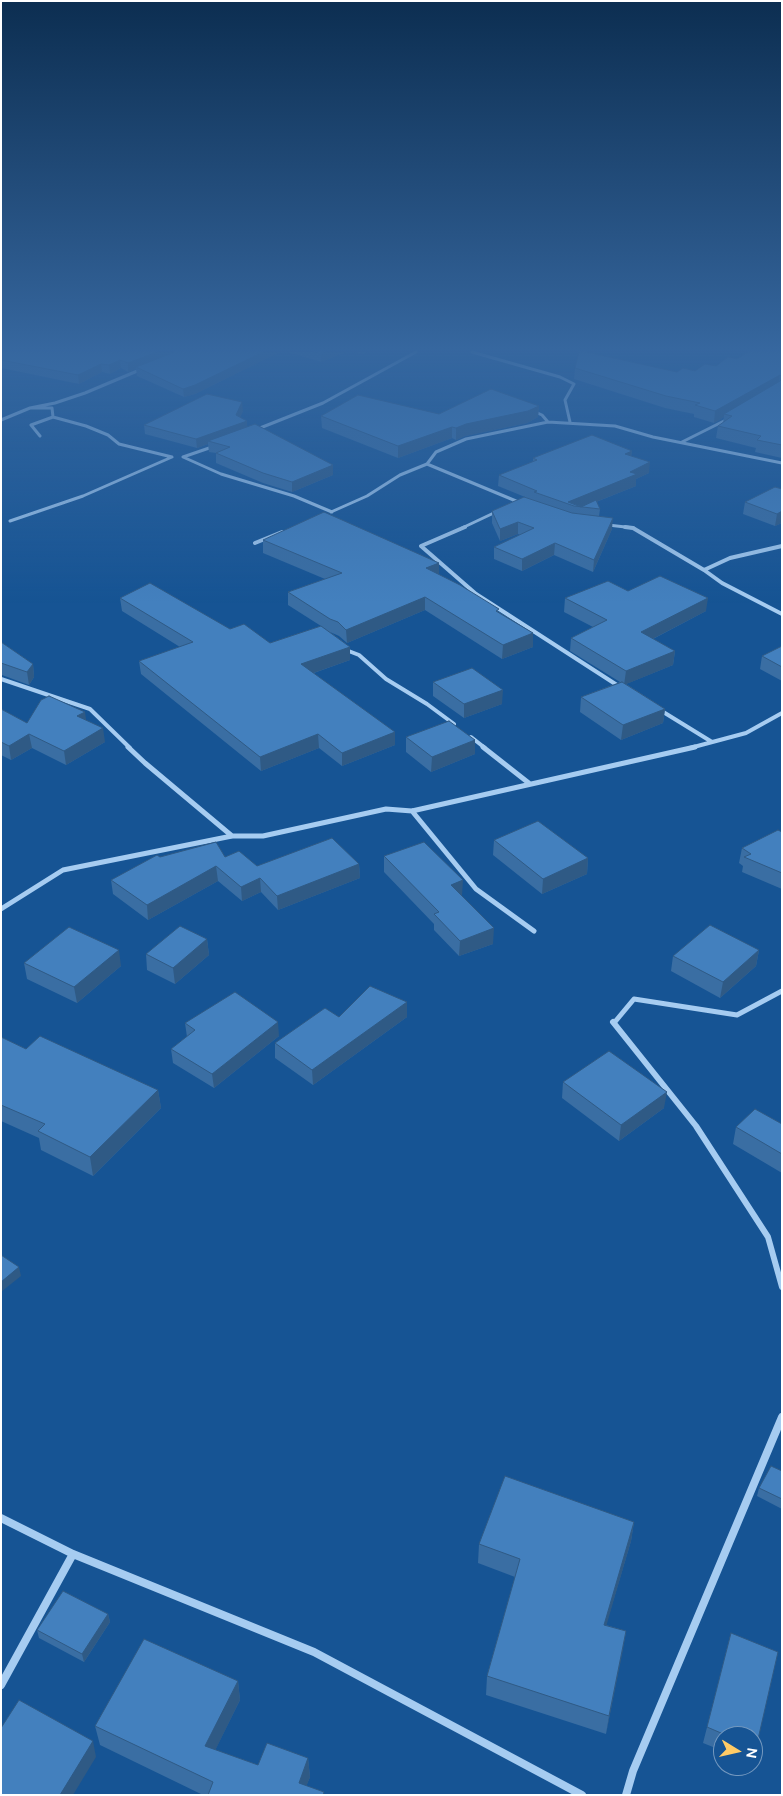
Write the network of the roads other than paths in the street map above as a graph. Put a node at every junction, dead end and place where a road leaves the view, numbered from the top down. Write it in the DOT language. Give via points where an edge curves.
graph roads {
  1 [pos="109,436"];
  2 [pos="481,436"];
  3 [pos="649,436"];
  4 [pos="694,436"];
  5 [pos="681,442"];
  6 [pos="222,444"];
  7 [pos="182,457"];
  8 [pos="172,458"];
  9 [pos="782,463"];
  10 [pos="427,464"];
  11 [pos="516,501"];
  12 [pos="508,505"];
  13 [pos="525,505"];
  14 [pos="500,509"];
  15 [pos="332,512"];
  16 [pos="324,515"];
  17 [pos="10,521"];
  18 [pos="607,525"];
  19 [pos="290,528"];
  20 [pos="255,543"];
  21 [pos="782,546"];
  22 [pos="704,570"];
  23 [pos="782,614"];
  24 [pos="342,645"];
  25 [pos="1,678"];
  26 [pos="622,689"];
  27 [pos="654,708"];
  28 [pos="782,713"];
  29 [pos="458,727"];
  30 [pos="465,733"];
  31 [pos="712,743"];
  32 [pos="530,784"];
  33 [pos="412,811"];
  34 [pos="232,836"];
  35 [pos="1,909"];
  36 [pos="534,931"];
  37 [pos="782,991"];
  38 [pos="782,1287"];
  39 [pos="782,1417"];
  40 [pos="1,1518"];
  41 [pos="73,1554"];
  42 [pos="1,1685"];
  43 [pos="582,1795"];
  44 [pos="626,1795"];
  1 -- 8 [label="street" via="119,444"];
  2 -- 10 [label="street" via="436,452"];
  3 -- 5 [label="street"];
  4 -- 5 [label="street"];
  5 -- 9 [label="street"];
  6 -- 7 [label="street"];
  7 -- 8 [label="street"];
  7 -- 15 [label="street" via="221,474 294,496"];
  8 -- 17 [label="street" via="83,496"];
  10 -- 11 [label="street"];
  10 -- 15 [label="street"];
  11 -- 12 [label="street"];
  11 -- 13 [label="street"];
  14 -- 26 [label="street" via="421,546 476,594"];
  15 -- 16 [label="street"];
  18 -- 22 [label="street" via="633,528"];
  19 -- 20 [label="street"];
  21 -- 22 [label="street" via="730,558"];
  22 -- 23 [label="street" via="722,584"];
  24 -- 29 [label="street"];
  25 -- 34 [label="street" via="90,709 145,763"];
  27 -- 31 [label="street"];
  28 -- 31 [label="street" via="746,733"];
  30 -- 32 [label="street"];
  31 -- 32 [label="street"];
  32 -- 33 [label="street"];
  33 -- 34 [label="street" via="386,809 263,836"];
  33 -- 36 [label="street" via="476,889"];
  34 -- 35 [label="street" via="63,870"];
  37 -- 38 [label="street" via="736,1015 634,999 613,1022 696,1126 768,1238"];
  39 -- 44 [label="street" via="633,1771"];
  40 -- 41 [label="street"];
  41 -- 42 [label="street"];
  41 -- 43 [label="street" via="314,1652"];
}
